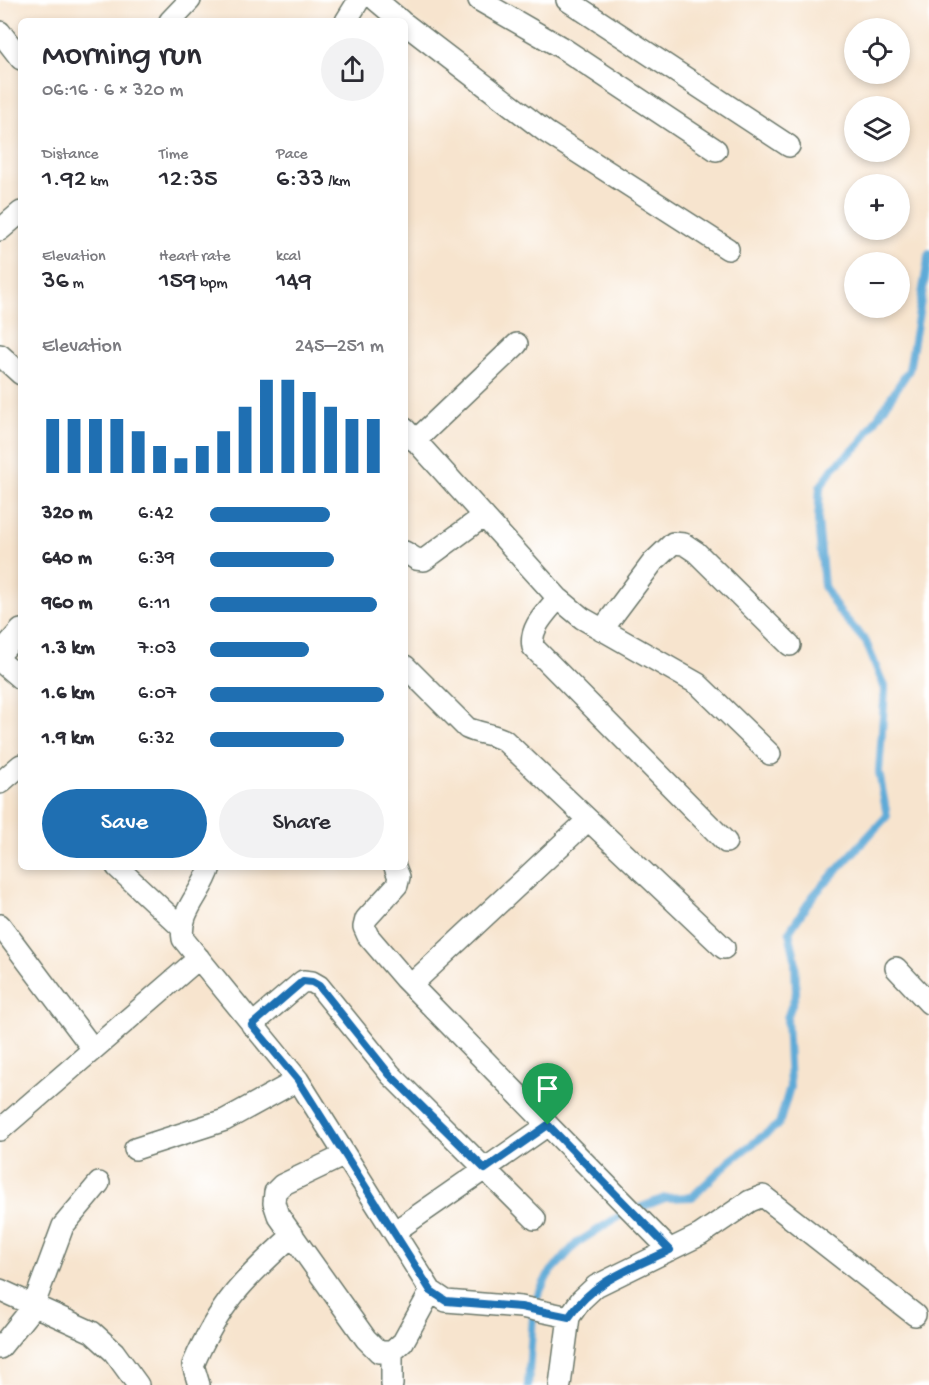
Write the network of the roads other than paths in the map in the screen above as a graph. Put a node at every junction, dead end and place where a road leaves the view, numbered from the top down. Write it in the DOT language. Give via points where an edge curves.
graph roads {
  1 [pos="190,0"];
  2 [pos="359,0"];
  3 [pos="376,0"];
  4 [pos="479,0"];
  5 [pos="567,0"];
  6 [pos="173,18"];
  7 [pos="348,18"];
  8 [pos="397,18"];
  9 [pos="408,26"];
  10 [pos="0,32"];
  11 [pos="18,55"];
  12 [pos="789,146"];
  13 [pos="716,150"];
  14 [pos="18,215"];
  15 [pos="0,230"];
  16 [pos="728,249"];
  17 [pos="517,344"];
  18 [pos="0,355"];
  19 [pos="18,371"];
  20 [pos="410,435"];
  21 [pos="484,516"];
  22 [pos="408,554"];
  23 [pos="558,598"];
  24 [pos="602,630"];
  25 [pos="18,633"];
  26 [pos="790,645"];
  27 [pos="0,654"];
  28 [pos="0,661"];
  29 [pos="408,669"];
  30 [pos="18,676"];
  31 [pos="770,754"];
  32 [pos="588,820"];
  33 [pos="726,842"];
  34 [pos="120,870"];
  35 [pos="209,870"];
  36 [pos="396,870"];
  37 [pos="0,925"];
  38 [pos="181,927"];
  39 [pos="724,948"];
  40 [pos="199,958"];
  41 [pos="896,968"];
  42 [pos="411,985"];
  43 [pos="929,1003"];
  44 [pos="252,1025"];
  45 [pos="93,1049"];
  46 [pos="298,1080"];
  47 [pos="548,1125"];
  48 [pos="0,1130"];
  49 [pos="135,1149"];
  50 [pos="345,1155"];
  51 [pos="485,1169"];
  52 [pos="99,1183"];
  53 [pos="535,1219"];
  54 [pos="394,1232"];
  55 [pos="292,1235"];
  56 [pos="670,1250"];
  57 [pos="0,1290"];
  58 [pos="431,1291"];
  59 [pos="33,1307"];
  60 [pos="561,1315"];
  61 [pos="915,1315"];
  62 [pos="0,1348"];
  63 [pos="392,1352"];
  64 [pos="138,1385"];
  65 [pos="199,1385"];
  66 [pos="392,1385"];
  67 [pos="560,1385"];
  1 -- 6 [label="street"];
  2 -- 7 [label="street"];
  3 -- 8 [label="street"];
  4 -- 13 [label="street" via="564,49"];
  5 -- 12 [label="street"];
  9 -- 16 [label="street" via="546,132"];
  10 -- 11 [label="street"];
  14 -- 15 [label="street"];
  17 -- 20 [label="street"];
  18 -- 19 [label="street"];
  20 -- 21 [label="street"];
  21 -- 22 [label="street" via="424,560"];
  21 -- 23 [label="street"];
  23 -- 24 [label="street"];
  23 -- 33 [label="street" via="535,628 533,647"];
  24 -- 26 [label="street" via="653,562 673,543 684,544 696,552"];
  24 -- 31 [label="street" via="698,684"];
  25 -- 27 [label="street"];
  28 -- 30 [label="street"];
  29 -- 32 [label="street" via="467,728 504,740"];
  32 -- 39 [label="street"];
  32 -- 42 [label="street"];
  34 -- 38 [label="street"];
  35 -- 38 [label="street"];
  36 -- 42 [label="street" via="397,885 366,919 364,927"];
  37 -- 45 [label="street"];
  38 -- 40 [label="street" via="183,939"];
  40 -- 44 [label="street"];
  40 -- 45 [label="street"];
  41 -- 43 [label="street"];
  42 -- 47 [label="street"];
  44 -- 46 [label="street"];
  44 -- 51 [label="street" via="294,987 303,981 312,982 339,1009 390,1075"];
  45 -- 48 [label="street"];
  46 -- 49 [label="street" via="225,1120"];
  46 -- 50 [label="street"];
  47 -- 51 [label="street"];
  47 -- 56 [label="street"];
  50 -- 54 [label="street"];
  50 -- 55 [label="street" via="275,1192 278,1215"];
  51 -- 53 [label="street"];
  51 -- 54 [label="street"];
  52 -- 59 [label="street" via="63,1226"];
  54 -- 58 [label="street"];
  55 -- 63 [label="street" via="366,1339 379,1352"];
  55 -- 65 [label="street" via="228,1299 193,1365"];
  56 -- 60 [label="street" via="596,1286"];
  56 -- 61 [label="street" via="763,1196"];
  57 -- 59 [label="street"];
  58 -- 60 [label="street" via="446,1301 521,1307"];
  58 -- 63 [label="street" via="403,1342"];
  59 -- 62 [label="street"];
  59 -- 64 [label="street" via="92,1332 114,1352"];
  60 -- 67 [label="street"];
  63 -- 66 [label="street"];
}
